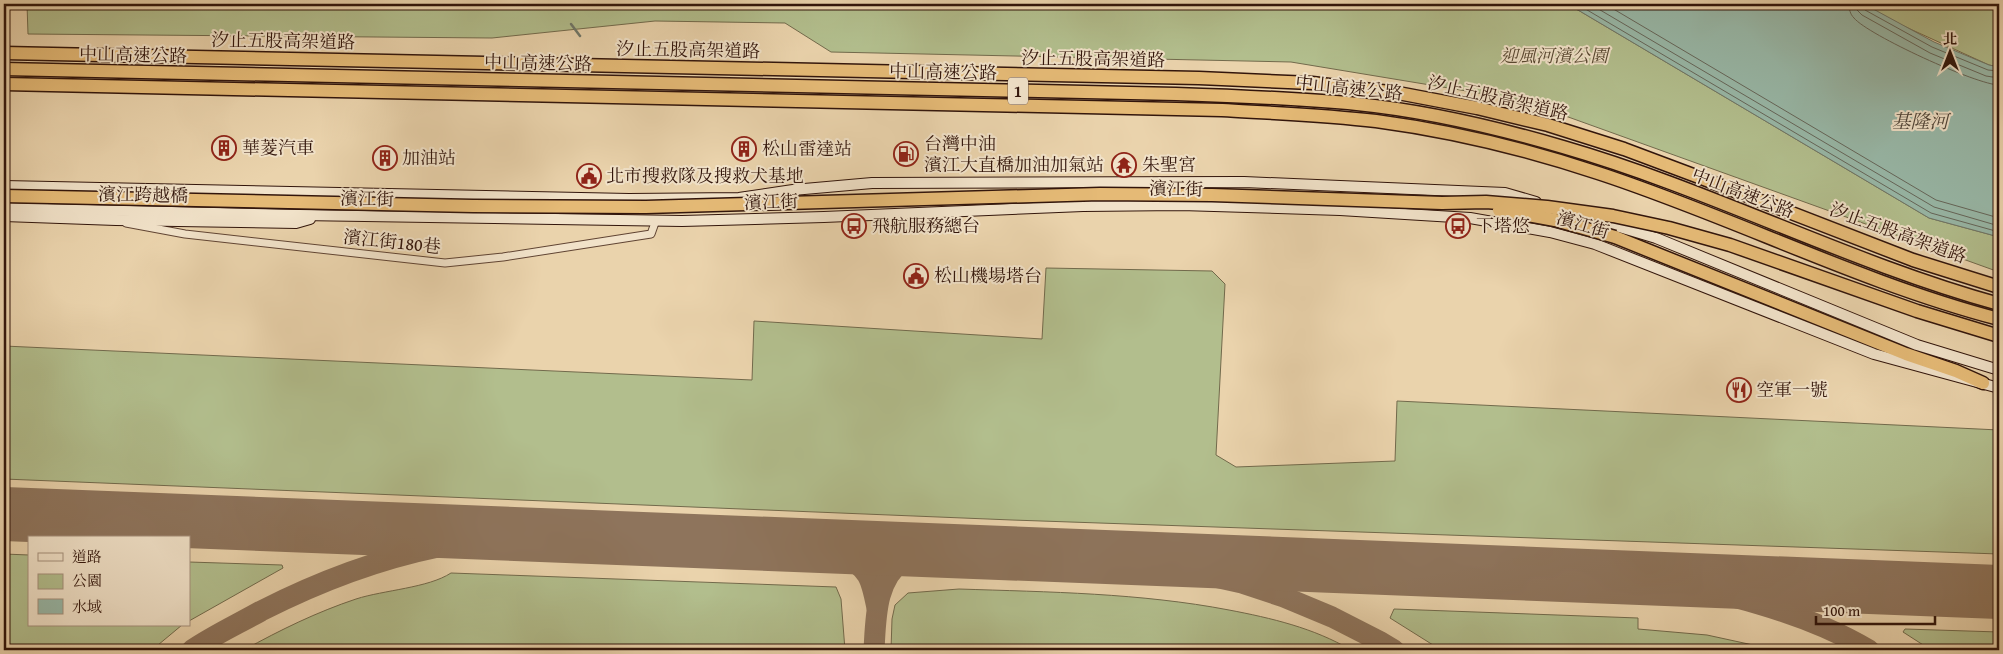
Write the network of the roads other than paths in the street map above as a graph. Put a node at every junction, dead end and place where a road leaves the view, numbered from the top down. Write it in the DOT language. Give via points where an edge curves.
graph roads {
  1 [pos="4,53"];
  2 [pos="4,69"];
  3 [pos="4,84"];
  4 [pos="4,185"];
  5 [pos="824,186"];
  6 [pos="379,194"];
  7 [pos="4,196"];
  8 [pos="1442,203"];
  9 [pos="4,208"];
  10 [pos="282,214"];
  11 [pos="324,214"];
  12 [pos="4,216"];
  13 [pos="824,217"];
  14 [pos="116,220"];
  15 [pos="656,220"];
  16 [pos="1601,222"];
  17 [pos="1594,244"];
  18 [pos="1999,287"];
  19 [pos="1999,304"];
  20 [pos="1999,319"];
  21 [pos="1999,336"];
  22 [pos="1999,370"];
  23 [pos="1982,383"];
  24 [pos="1999,388"];
  1 -- 18 [label="highway, 汐止五股高架道路 / 1, bridge" via="1199,78 1398,93 1548,125 1624,149 1913,260"];
  2 -- 19 [label="highway, 中山高速公路 / 1, bridge" via="1186,94 1358,104 1432,115 1564,147 1687,189 1893,270"];
  3 -- 20 [label="highway, 中山高速公路 / 1, bridge" via="1222,110 1376,122 1466,137 1598,173 1898,287"];
  4 -- 6 [label="main road, 濱江街"];
  4 -- 6 [label="main road, 濱江街" via="350,190"];
  5 -- 6 [label="main road, 濱江街" via="739,198"];
  5 -- 13 [label="main road"];
  5 -- 16 [label="main road, 濱江街" via="1244,182 1414,188 1504,193"];
  7 -- 8 [label="highway, bridge" via="656,207 1100,194"];
  8 -- 21 [label="highway, bridge" via="1547,206 1669,228 1730,245 1917,311"];
  8 -- 23 [label="highway, bridge" via="1555,220 1615,237"];
  9 -- 10 [label="main road, 濱江跨越橋"];
  10 -- 11 [label="main road, 濱江街"];
  11 -- 14 [label="main road, 濱江街" via="296,223"];
  11 -- 15 [label="main road, 濱江街"];
  12 -- 14 [label="main road, 濱江街"];
  13 -- 15 [label="main road, 濱江街"];
  13 -- 17 [label="main road, 濱江街" via="1083,206 1181,205 1340,210 1446,215 1494,221"];
  14 -- 15 [label="street, 濱江街180巷" via="185,234 445,263 651,234"];
  16 -- 17 [label="main road"];
  16 -- 22 [label="main road, 濱江街" via="1656,238 1917,345"];
  17 -- 23 [label="main road, 濱江街" via="1874,354"];
  23 -- 24 [label="main road, 濱江街"];
}
